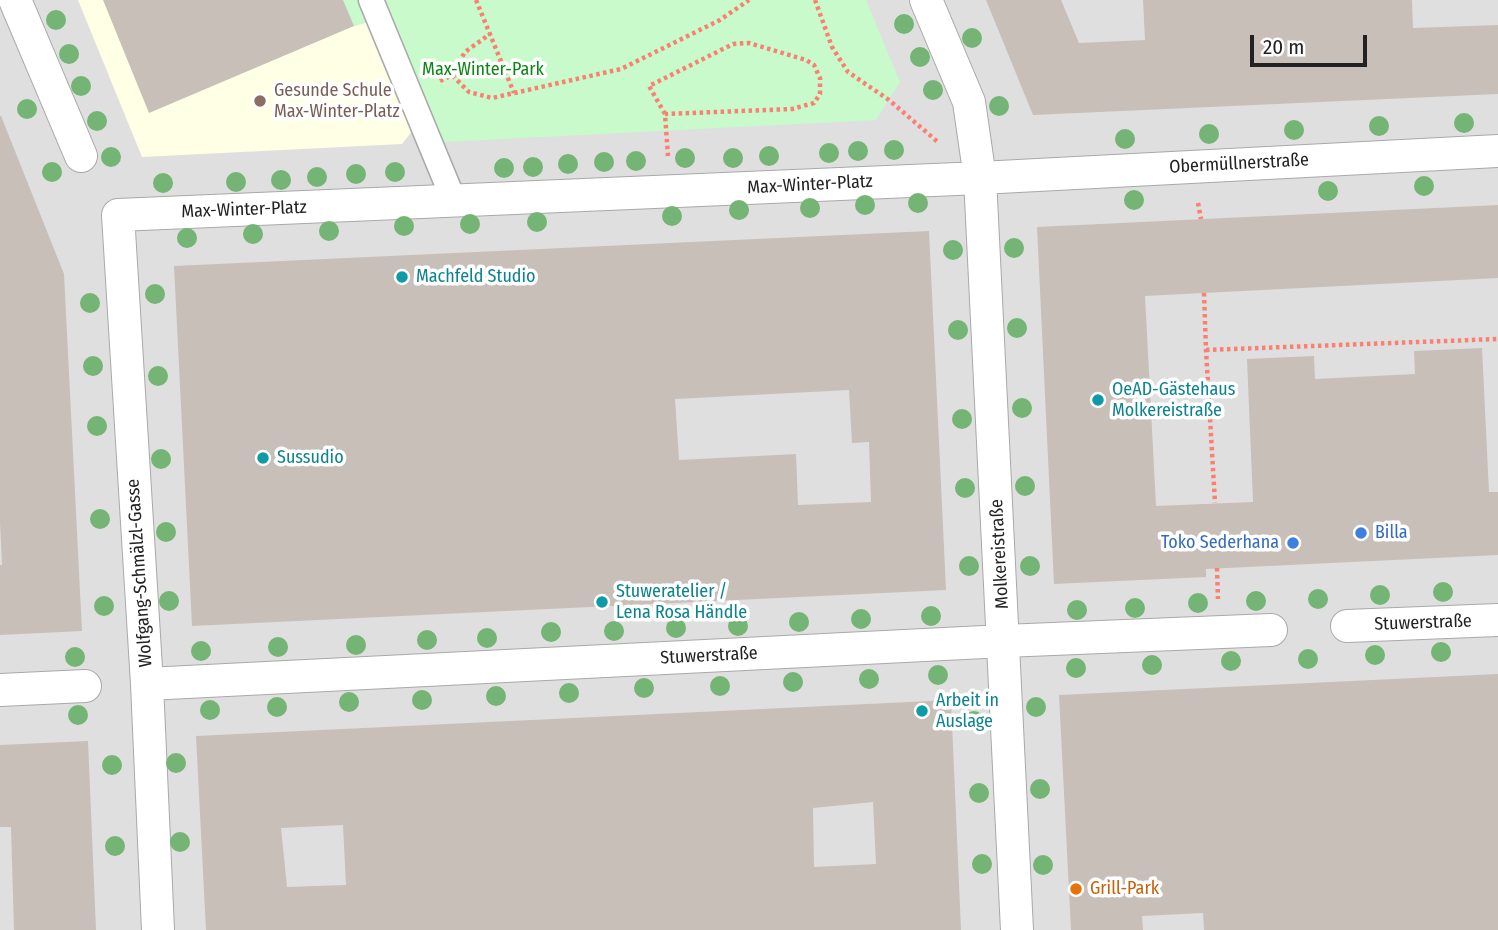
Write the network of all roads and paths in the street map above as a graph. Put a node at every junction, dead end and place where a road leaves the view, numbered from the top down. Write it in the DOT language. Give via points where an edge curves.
graph roads {
  1 [pos="15,0"];
  2 [pos="372,0"];
  3 [pos="476,0"];
  4 [pos="749,0"];
  5 [pos="815,0"];
  6 [pos="926,0"];
  7 [pos="490,34"];
  8 [pos="452,75"];
  9 [pos="514,93"];
  10 [pos="410,95"];
  11 [pos="665,114"];
  12 [pos="1498,151"];
  13 [pos="81,156"];
  14 [pos="980,178"];
  15 [pos="670,192"];
  16 [pos="454,201"];
  17 [pos="118,215"];
  18 [pos="1205,293"];
  19 [pos="1498,339"];
  20 [pos="1206,350"];
  21 [pos="1215,503"];
  22 [pos="1498,620"];
  23 [pos="1347,626"];
  24 [pos="1271,630"];
  25 [pos="1004,641"];
  26 [pos="147,684"];
  27 [pos="85,686"];
  28 [pos="0,690"];
  29 [pos="158,930"];
  30 [pos="1017,930"];
  1 -- 13 [label="street"];
  2 -- 10 [label="street"];
  3 -- 7 [label="path"];
  4 -- 9 [label="path" via="720,20 621,69"];
  5 -- 14 [label="path" via="832,47 848,72 889,100"];
  6 -- 14 [label="street" via="969,102"];
  7 -- 8 [label="path" via="465,52"];
  7 -- 9 [label="path"];
  8 -- 9 [label="path" via="469,92 492,98"];
  8 -- 10 [label="path"];
  10 -- 16 [label="street"];
  11 -- 11 [label="path" via="792,109 814,103 820,94 820,78 806,60 749,43 733,44 649,86"];
  11 -- 15 [label="path"];
  12 -- 14 [label="street, Obermüllnerstraße"];
  14 -- 15 [label="street, Max-Winter-Platz"];
  14 -- 25 [label="street, Molkereistraße"];
  15 -- 16 [label="street, Max-Winter-Platz"];
  16 -- 17 [label="street, Max-Winter-Platz"];
  17 -- 26 [label="street, Wolfgang-Schmälzl-Gasse"];
  18 -- 20 [label="path"];
  19 -- 20 [label="path"];
  20 -- 21 [label="path"];
  22 -- 23 [label="street, Stuwerstraße"];
  24 -- 25 [label="street, Stuwerstraße"];
  25 -- 26 [label="street, Stuwerstraße"];
  25 -- 30 [label="street, Molkereistraße"];
  26 -- 29 [label="street, Wolfgang-Schmälzl-Gasse"];
  27 -- 28 [label="street"];
}
